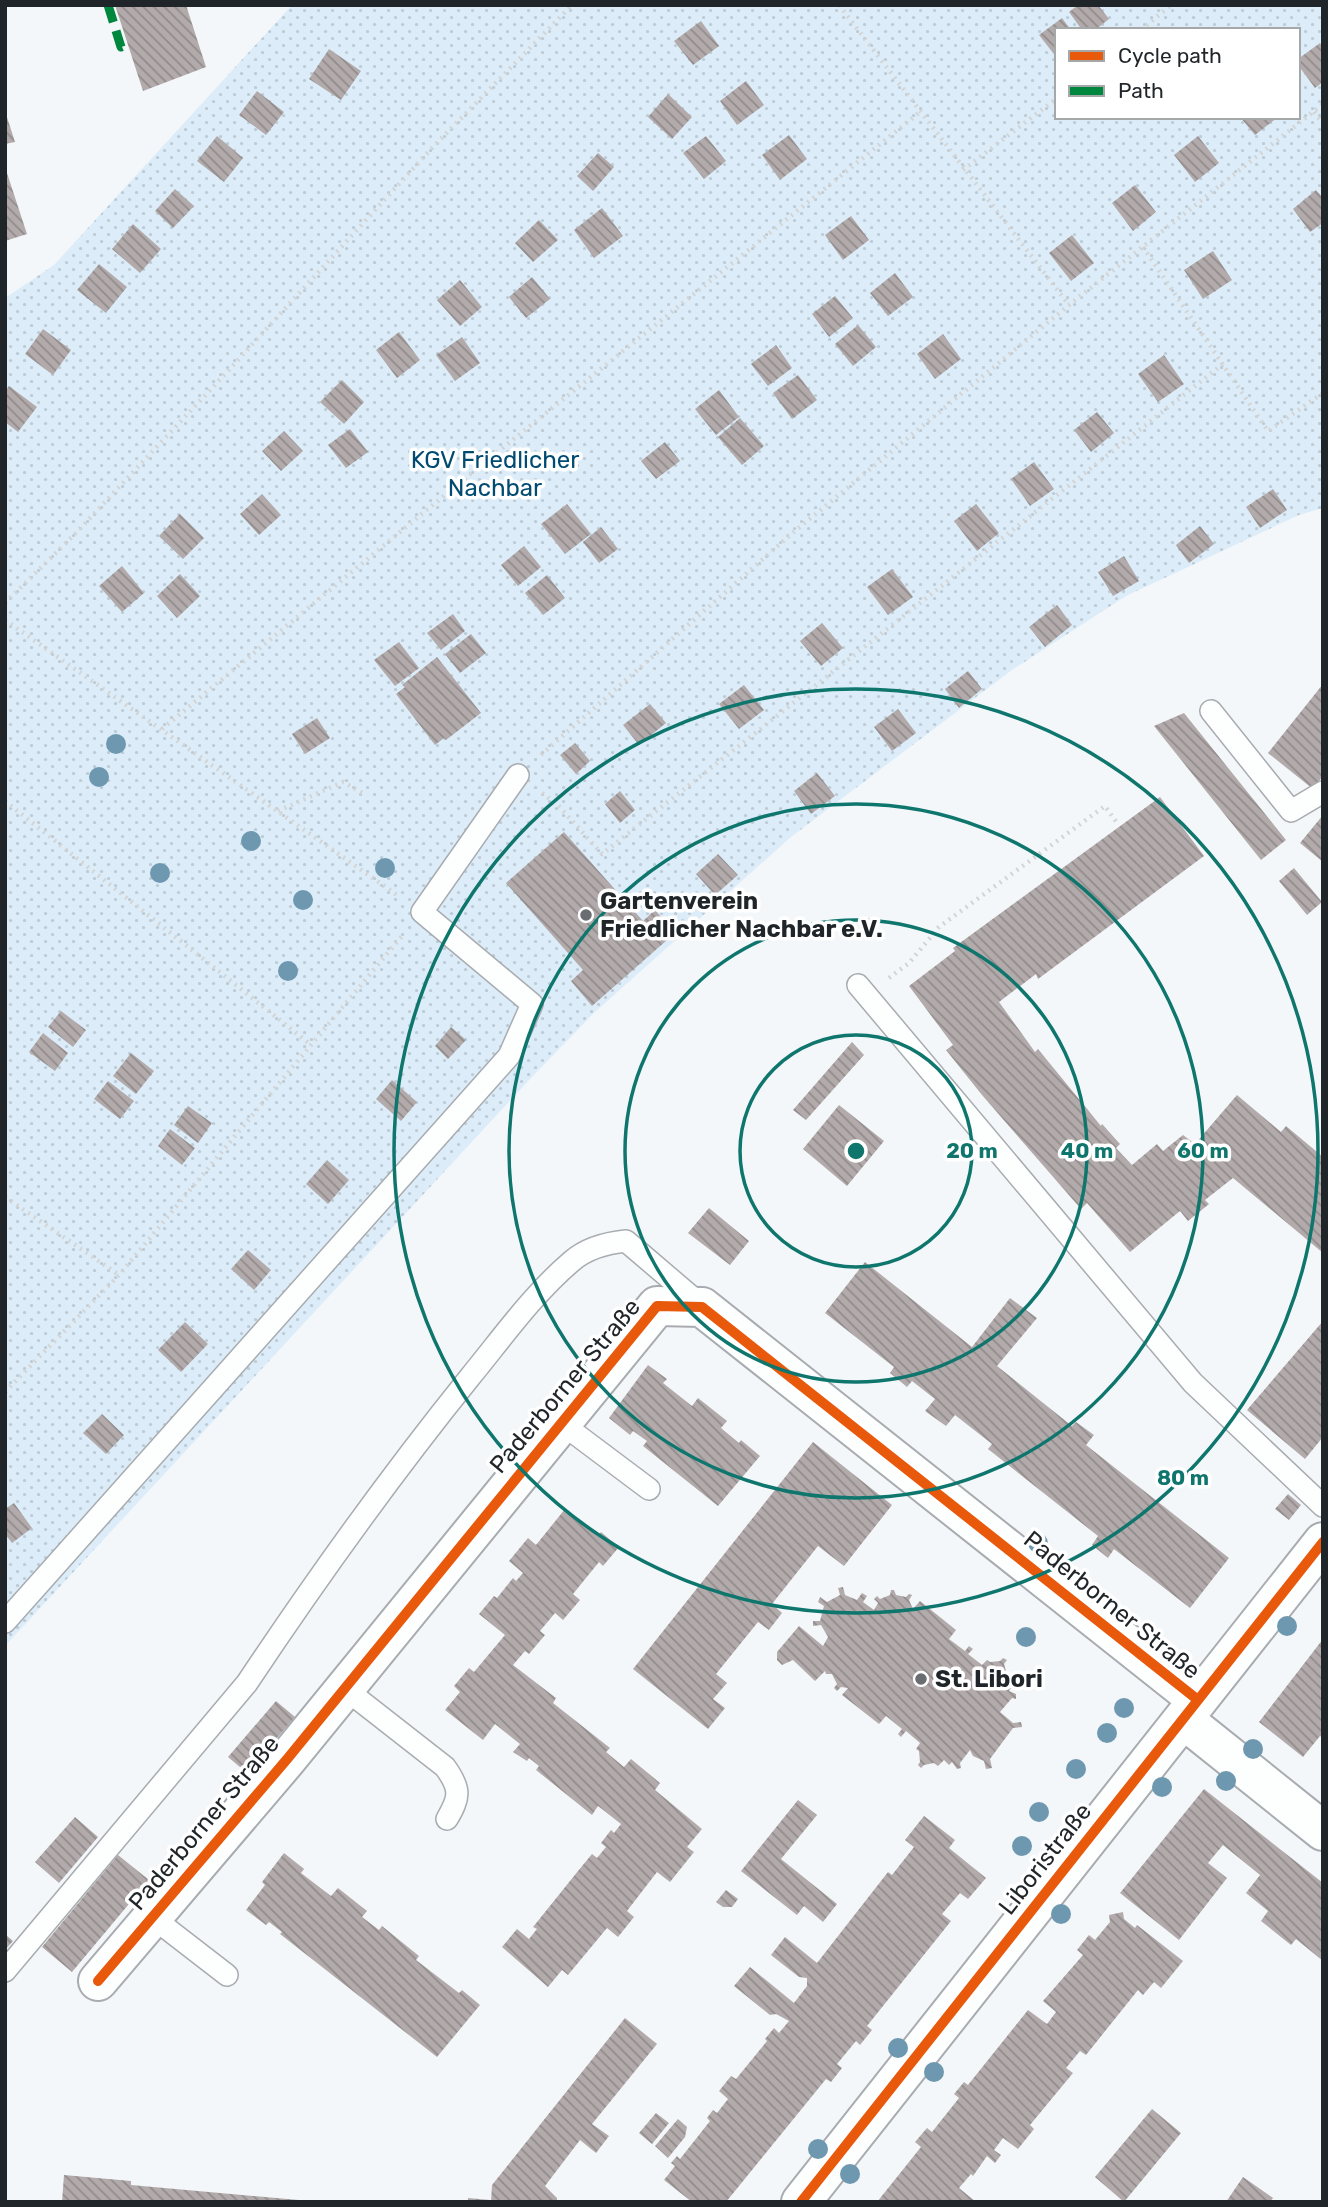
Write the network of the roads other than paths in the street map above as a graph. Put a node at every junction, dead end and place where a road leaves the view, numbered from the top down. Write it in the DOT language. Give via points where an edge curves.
graph roads {
  1 [pos="1211,711"];
  2 [pos="518,775"];
  3 [pos="1323,792"];
  4 [pos="862,991"];
  5 [pos="702,1307"];
  6 [pos="561,1423"];
  7 [pos="649,1489"];
  8 [pos="1323,1506"];
  9 [pos="1323,1542"];
  10 [pos="5,1622"];
  11 [pos="344,1688"];
  12 [pos="1190,1709"];
  13 [pos="447,1819"];
  14 [pos="1323,1831"];
  15 [pos="152,1917"];
  16 [pos="5,1971"];
  17 [pos="227,1975"];
  18 [pos="98,1982"];
  19 [pos="801,2202"];
  1 -- 3 [label="lane" via="1291,811"];
  2 -- 10 [label="lane" via="422,912 533,1004 509,1056"];
  4 -- 8 [label="lane" via="1193,1383"];
  5 -- 6 [label="street, Paderborner Straße" via="657,1306"];
  5 -- 12 [label="street, Paderborner Straße"];
  5 -- 16 [label="lane" via="626,1241 604,1244 573,1260 528,1306 422,1437 247,1683"];
  6 -- 7 [label="lane"];
  6 -- 11 [label="street, Paderborner Straße"];
  9 -- 12 [label="street, Liboristraße"];
  11 -- 13 [label="lane" via="445,1767 455,1781 458,1800"];
  11 -- 15 [label="street, Paderborner Straße"];
  12 -- 14 [label="street, Paderborner Straße"];
  12 -- 19 [label="street, Liboristraße"];
  15 -- 17 [label="lane"];
  15 -- 18 [label="street, Paderborner Straße"];
}
